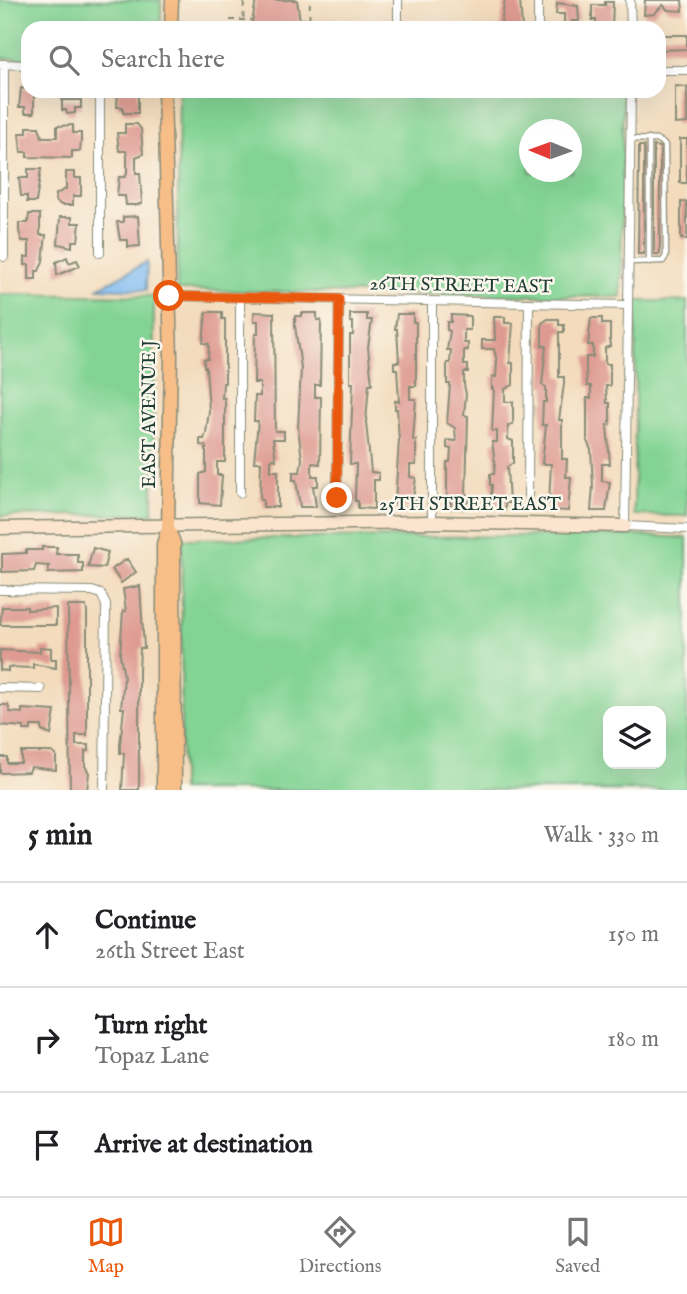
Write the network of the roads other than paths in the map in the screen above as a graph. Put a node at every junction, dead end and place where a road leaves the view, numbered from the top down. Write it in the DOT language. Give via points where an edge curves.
graph roads {
  1 [pos="398,0"];
  2 [pos="538,0"];
  3 [pos="630,0"];
  4 [pos="171,3"];
  5 [pos="171,21"];
  6 [pos="398,21"];
  7 [pos="538,21"];
  8 [pos="631,21"];
  9 [pos="2,64"];
  10 [pos="21,65"];
  11 [pos="666,70"];
  12 [pos="687,70"];
  13 [pos="100,98"];
  14 [pos="164,98"];
  15 [pos="631,98"];
  16 [pos="631,139"];
  17 [pos="649,139"];
  18 [pos="100,253"];
  19 [pos="4,257"];
  20 [pos="628,262"];
  21 [pos="649,262"];
  22 [pos="169,296"];
  23 [pos="240,298"];
  24 [pos="339,299"];
  25 [pos="432,301"];
  26 [pos="529,303"];
  27 [pos="627,305"];
  28 [pos="240,493"];
  29 [pos="528,495"];
  30 [pos="337,498"];
  31 [pos="432,522"];
  32 [pos="625,526"];
  33 [pos="0,528"];
  34 [pos="168,528"];
  35 [pos="687,529"];
  36 [pos="0,590"];
  37 [pos="0,688"];
  38 [pos="41,689"];
  39 [pos="104,790"];
  40 [pos="163,790"];
  41 [pos="175,790"];
  1 -- 6 [label="street"];
  2 -- 7 [label="street"];
  3 -- 8 [label="street"];
  4 -- 5 [label="main road"];
  9 -- 10 [label="street"];
  9 -- 19 [label="street"];
  11 -- 12 [label="street"];
  13 -- 18 [label="street"];
  14 -- 22 [label="main road, EAST AVENUE J"];
  15 -- 16 [label="street"];
  16 -- 17 [label="lane"];
  16 -- 20 [label="street"];
  17 -- 21 [label="lane"];
  17 -- 21 [label="lane" via="665,145 667,155 666,256 663,261"];
  20 -- 21 [label="lane"];
  20 -- 27 [label="street"];
  22 -- 23 [label="street, 26TH STREET EAST"];
  22 -- 34 [label="main road, EAST AVENUE J"];
  23 -- 24 [label="street, 26TH STREET EAST"];
  23 -- 28 [label="street"];
  24 -- 25 [label="street, 26TH STREET EAST"];
  24 -- 30 [label="street"];
  25 -- 26 [label="street, 26TH STREET EAST"];
  25 -- 31 [label="street"];
  26 -- 27 [label="street, 26TH STREET EAST"];
  26 -- 29 [label="street"];
  27 -- 32 [label="street"];
  31 -- 32 [label="street, 25TH STREET EAST"];
  31 -- 34 [label="street, 25TH STREET EAST"];
  32 -- 35 [label="street, 25TH STREET EAST"];
  33 -- 34 [label="street, 25TH STREET EAST"];
  34 -- 40 [label="main road, EAST AVENUE J" via="163,544"];
  34 -- 41 [label="main road, EAST AVENUE J" via="174,542"];
  36 -- 39 [label="street" via="101,594 106,605"];
  37 -- 38 [label="street"];
}
